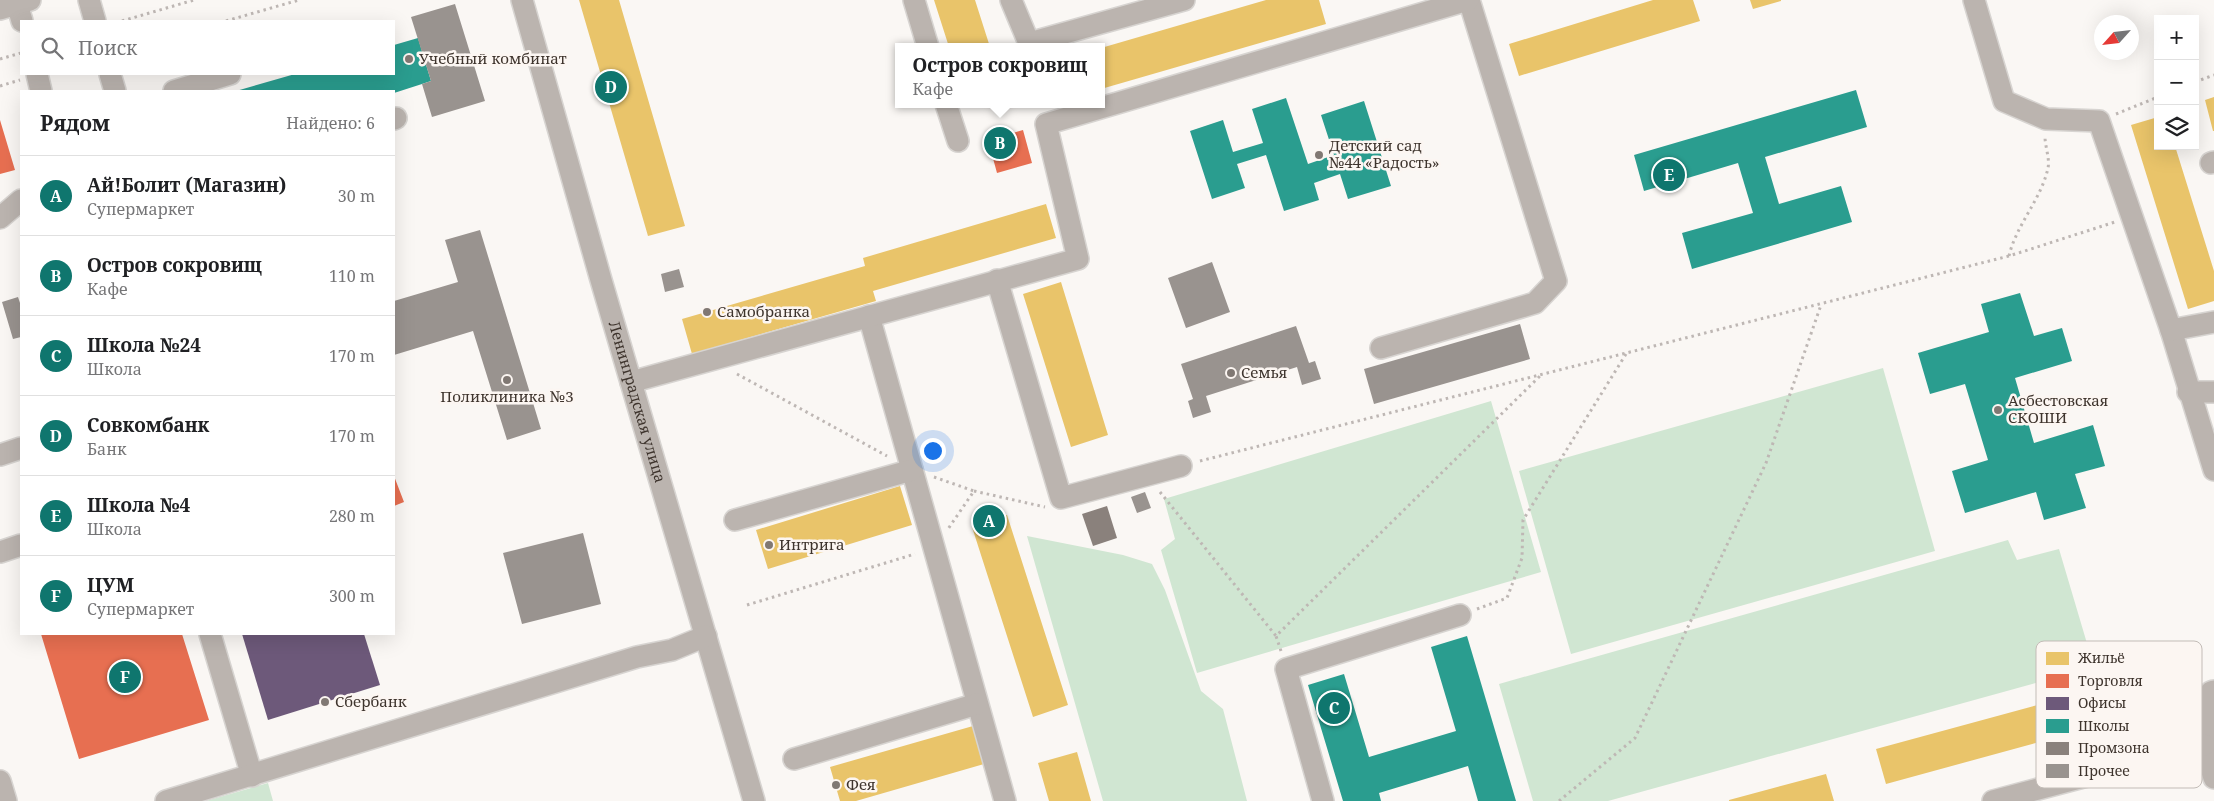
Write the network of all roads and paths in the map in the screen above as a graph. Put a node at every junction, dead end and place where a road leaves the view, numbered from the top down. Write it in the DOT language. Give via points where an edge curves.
graph roads {
  1 [pos="89,0"];
  2 [pos="194,0"];
  3 [pos="299,0"];
  4 [pos="522,0"];
  5 [pos="914,0"];
  6 [pos="1011,0"];
  7 [pos="1184,0"];
  8 [pos="1469,0"];
  9 [pos="1974,0"];
  10 [pos="1396,10"];
  11 [pos="95,20"];
  12 [pos="125,20"];
  13 [pos="229,20"];
  14 [pos="927,43"];
  15 [pos="20,53"];
  16 [pos="0,59"];
  17 [pos="37,75"];
  18 [pos="110,75"];
  19 [pos="227,75"];
  20 [pos="2214,75"];
  21 [pos="2199,81"];
  22 [pos="41,90"];
  23 [pos="115,90"];
  24 [pos="177,90"];
  25 [pos="2154,99"];
  26 [pos="1105,105"];
  27 [pos="947,108"];
  28 [pos="1095,108"];
  29 [pos="2046,119"];
  30 [pos="2099,121"];
  31 [pos="958,141"];
  32 [pos="20,201"];
  33 [pos="2132,217"];
  34 [pos="0,218"];
  35 [pos="2009,256"];
  36 [pos="997,280"];
  37 [pos="1821,305"];
  38 [pos="869,316"];
  39 [pos="2214,322"];
  40 [pos="2171,330"];
  41 [pos="1381,348"];
  42 [pos="1627,354"];
  43 [pos="713,360"];
  44 [pos="1542,375"];
  45 [pos="631,382"];
  46 [pos="2188,392"];
  47 [pos="2214,392"];
  48 [pos="20,448"];
  49 [pos="0,455"];
  50 [pos="1181,466"];
  51 [pos="912,470"];
  52 [pos="2214,470"];
  53 [pos="1146,475"];
  54 [pos="974,491"];
  55 [pos="1046,508"];
  56 [pos="735,520"];
  57 [pos="20,545"];
  58 [pos="934,548"];
  59 [pos="0,552"];
  60 [pos="747,605"];
  61 [pos="1460,615"];
  62 [pos="210,635"];
  63 [pos="706,636"];
  64 [pos="1276,636"];
  65 [pos="1286,669"];
  66 [pos="2214,691"];
  67 [pos="977,704"];
  68 [pos="2209,753"];
  69 [pos="794,759"];
  70 [pos="252,776"];
  71 [pos="2214,778"];
  72 [pos="0,781"];
  73 [pos="2052,788"];
  74 [pos="6,801"];
  75 [pos="166,801"];
  76 [pos="754,801"];
  77 [pos="1005,801"];
  78 [pos="1323,801"];
  79 [pos="1559,801"];
  80 [pos="1993,801"];
  1 -- 11 [label="street"];
  2 -- 12 [label="path"];
  3 -- 13 [label="path"];
  4 -- 45 [label="street, Ленинградская улица"];
  5 -- 14 [label="street"];
  6 -- 7 [label="street" via="1029,43"];
  8 -- 10 [label="street"];
  8 -- 41 [label="street" via="1556,281 1535,303"];
  9 -- 29 [label="street" via="2004,101"];
  10 -- 26 [label="street"];
  15 -- 16 [label="path"];
  17 -- 22 [label="street"];
  18 -- 23 [label="street"];
  19 -- 24 [label="street"];
  20 -- 21 [label="path"];
  25 -- 30 [label="path"];
  27 -- 31 [label="street"];
  28 -- 36 [label="street" via="1046,124 1078,259"];
  29 -- 30 [label="street"];
  29 -- 35 [label="path" via="2048,166 2013,240"];
  30 -- 33 [label="street"];
  32 -- 34 [label="street"];
  33 -- 35 [label="path"];
  33 -- 40 [label="street"];
  35 -- 37 [label="path"];
  36 -- 38 [label="street"];
  36 -- 53 [label="street" via="1061,498"];
  37 -- 42 [label="path"];
  37 -- 79 [label="path" via="1766,463 1635,738"];
  38 -- 43 [label="street"];
  38 -- 51 [label="street"];
  39 -- 40 [label="street"];
  40 -- 46 [label="street"];
  42 -- 44 [label="path"];
  42 -- 61 [label="path" via="1523,520 1522,558 1508,598"];
  43 -- 45 [label="street"];
  43 -- 51 [label="path"];
  44 -- 50 [label="path"];
  44 -- 64 [label="path"];
  45 -- 63 [label="street, Ленинградская улица"];
  46 -- 47 [label="street"];
  46 -- 52 [label="street"];
  48 -- 49 [label="street"];
  50 -- 53 [label="street"];
  51 -- 54 [label="path"];
  51 -- 56 [label="street"];
  51 -- 58 [label="street"];
  53 -- 64 [label="path"];
  54 -- 55 [label="path"];
  54 -- 58 [label="path"];
  57 -- 59 [label="street"];
  58 -- 60 [label="path"];
  58 -- 67 [label="street"];
  61 -- 65 [label="street"];
  62 -- 70 [label="street"];
  63 -- 70 [label="street" via="672,650 611,665"];
  63 -- 76 [label="street, Ленинградская улица"];
  64 -- 65 [label="path"];
  65 -- 78 [label="street"];
  66 -- 68 [label="street" via="2211,692"];
  67 -- 69 [label="street"];
  67 -- 77 [label="street"];
  68 -- 71 [label="street"];
  70 -- 75 [label="street"];
  72 -- 74 [label="street"];
  73 -- 80 [label="street"];
}
